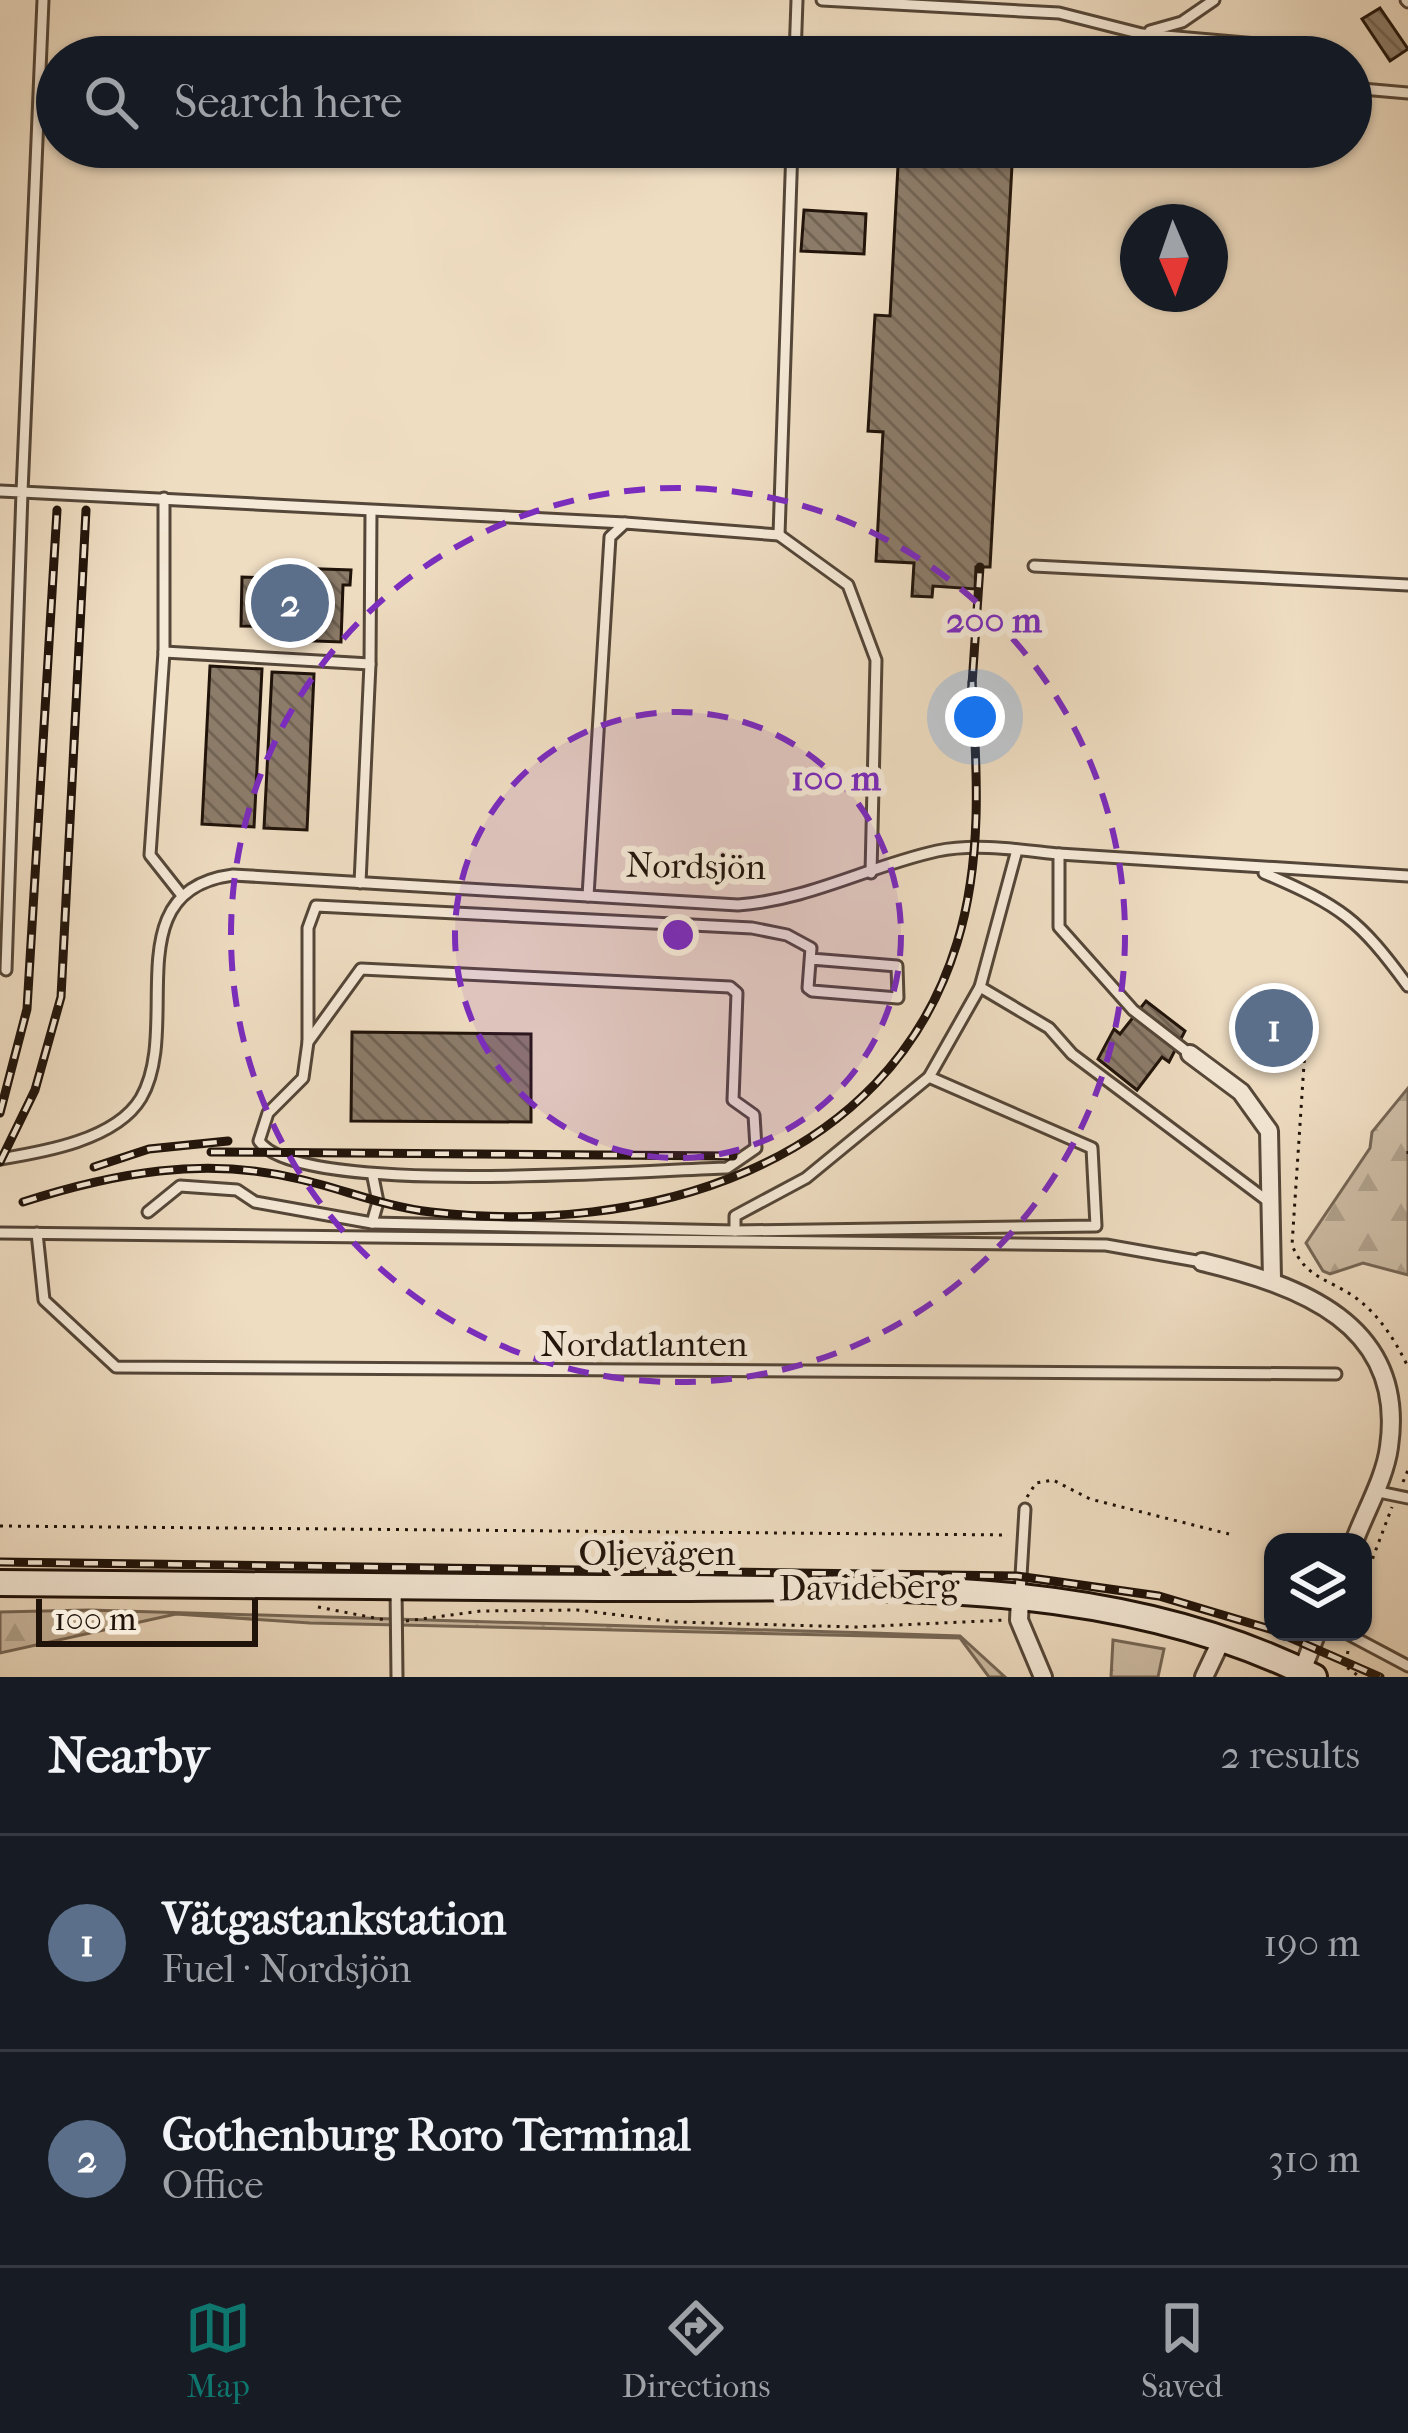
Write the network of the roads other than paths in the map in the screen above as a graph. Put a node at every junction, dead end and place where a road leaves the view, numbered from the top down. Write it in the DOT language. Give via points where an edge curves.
graph roads {
  1 [pos="43,0"];
  2 [pos="797,0"];
  3 [pos="822,0"];
  4 [pos="1214,0"];
  5 [pos="1142,34"];
  6 [pos="41,36"];
  7 [pos="796,36"];
  8 [pos="1165,36"];
  9 [pos="1372,90"];
  10 [pos="1408,93"];
  11 [pos="36,164"];
  12 [pos="791,168"];
  13 [pos="0,491"];
  14 [pos="22,491"];
  15 [pos="164,499"];
  16 [pos="371,512"];
  17 [pos="600,522"];
  18 [pos="626,523"];
  19 [pos="778,535"];
  20 [pos="610,537"];
  21 [pos="1034,566"];
  22 [pos="1408,585"];
  23 [pos="164,652"];
  24 [pos="370,664"];
  25 [pos="1017,850"];
  26 [pos="1059,854"];
  27 [pos="1253,869"];
  28 [pos="871,873"];
  29 [pos="1408,876"];
  30 [pos="360,883"];
  31 [pos="180,893"];
  32 [pos="587,896"];
  33 [pos="811,959"];
  34 [pos="6,970"];
  35 [pos="1408,986"];
  36 [pos="980,987"];
  37 [pos="308,1042"];
  38 [pos="1190,1054"];
  39 [pos="929,1077"];
  40 [pos="0,1159"];
  41 [pos="373,1177"];
  42 [pos="1273,1206"];
  43 [pos="148,1212"];
  44 [pos="372,1223"];
  45 [pos="735,1231"];
  46 [pos="0,1233"];
  47 [pos="38,1233"];
  48 [pos="1202,1262"];
  49 [pos="1272,1279"];
  50 [pos="1336,1374"];
  51 [pos="1374,1491"];
  52 [pos="1403,1497"];
  53 [pos="1025,1509"];
  54 [pos="1358,1533"];
  55 [pos="0,1583"];
  56 [pos="396,1587"];
  57 [pos="1020,1609"];
  58 [pos="1315,1641"];
  59 [pos="1361,1641"];
  60 [pos="1213,1660"];
  61 [pos="1408,1666"];
  62 [pos="1308,1674"];
  63 [pos="397,1677"];
  64 [pos="1043,1677"];
  1 -- 6 [label="lane"];
  2 -- 7 [label="lane"];
  3 -- 5 [label="lane" via="1059,13"];
  4 -- 5 [label="lane" via="1182,22"];
  5 -- 8 [label="lane"];
  9 -- 10 [label="lane"];
  11 -- 14 [label="lane"];
  12 -- 19 [label="lane"];
  13 -- 14 [label="lane"];
  14 -- 15 [label="lane"];
  14 -- 34 [label="lane"];
  15 -- 16 [label="lane"];
  15 -- 23 [label="lane"];
  16 -- 17 [label="lane"];
  16 -- 24 [label="lane"];
  17 -- 18 [label="lane"];
  17 -- 20 [label="lane"];
  18 -- 19 [label="lane"];
  18 -- 20 [label="lane"];
  19 -- 28 [label="lane" via="848,585 876,660"];
  20 -- 32 [label="lane"];
  21 -- 22 [label="lane"];
  23 -- 24 [label="lane"];
  23 -- 31 [label="lane" via="150,855"];
  24 -- 30 [label="lane"];
  25 -- 26 [label="lane, Nordsjön"];
  25 -- 28 [label="lane, Nordsjön" via="935,851"];
  25 -- 36 [label="lane"];
  26 -- 27 [label="lane, Nordsjön"];
  26 -- 38 [label="lane" via="1059,927 1133,1010"];
  27 -- 29 [label="lane, Nordsjön"];
  27 -- 35 [label="lane" via="1367,930"];
  28 -- 32 [label="lane, Nordsjön" via="782,902"];
  30 -- 31 [label="lane, Nordsjön" via="233,875"];
  30 -- 32 [label="lane, Nordsjön"];
  31 -- 40 [label="lane" via="161,936 141,1097 85,1137"];
  33 -- 33 [label="lane" via="897,966 898,998 812,991"];
  33 -- 37 [label="lane" via="811,948 788,935 752,928 316,905 308,928"];
  36 -- 39 [label="lane"];
  36 -- 42 [label="lane" via="1049,1028 1072,1054"];
  37 -- 41 [label="lane" via="303,1078 268,1113 259,1141 281,1160"];
  37 -- 41 [label="lane" via="361,970 721,983 736,993 733,1100 759,1127 757,1148 727,1168"];
  38 -- 42 [label="street" via="1258,1110 1269,1131"];
  39 -- 45 [label="lane" via="806,1178 735,1216"];
  39 -- 45 [label="lane" via="1092,1148 1096,1226"];
  41 -- 44 [label="lane"];
  42 -- 49 [label="street"];
  43 -- 44 [label="lane" via="180,1186 237,1190 255,1202"];
  44 -- 45 [label="lane"];
  46 -- 47 [label="lane"];
  47 -- 48 [label="lane" via="1106,1245"];
  47 -- 50 [label="lane, Nordatlanten" via="44,1300 116,1367"];
  48 -- 49 [label="street"];
  49 -- 51 [label="street" via="1321,1300 1382,1374 1391,1402 1389,1450"];
  51 -- 52 [label="lane"];
  51 -- 54 [label="street"];
  53 -- 57 [label="lane"];
  55 -- 56 [label="street, Oljevägen"];
  56 -- 57 [label="street, Oljevägen" via="892,1590"];
  56 -- 63 [label="lane"];
  57 -- 60 [label="street, Oljevägen" via="1072,1603"];
  57 -- 64 [label="street"];
  58 -- 62 [label="street, Oljevägen"];
  59 -- 61 [label="lane"];
  60 -- 62 [label="street, Oljevägen"];
}
